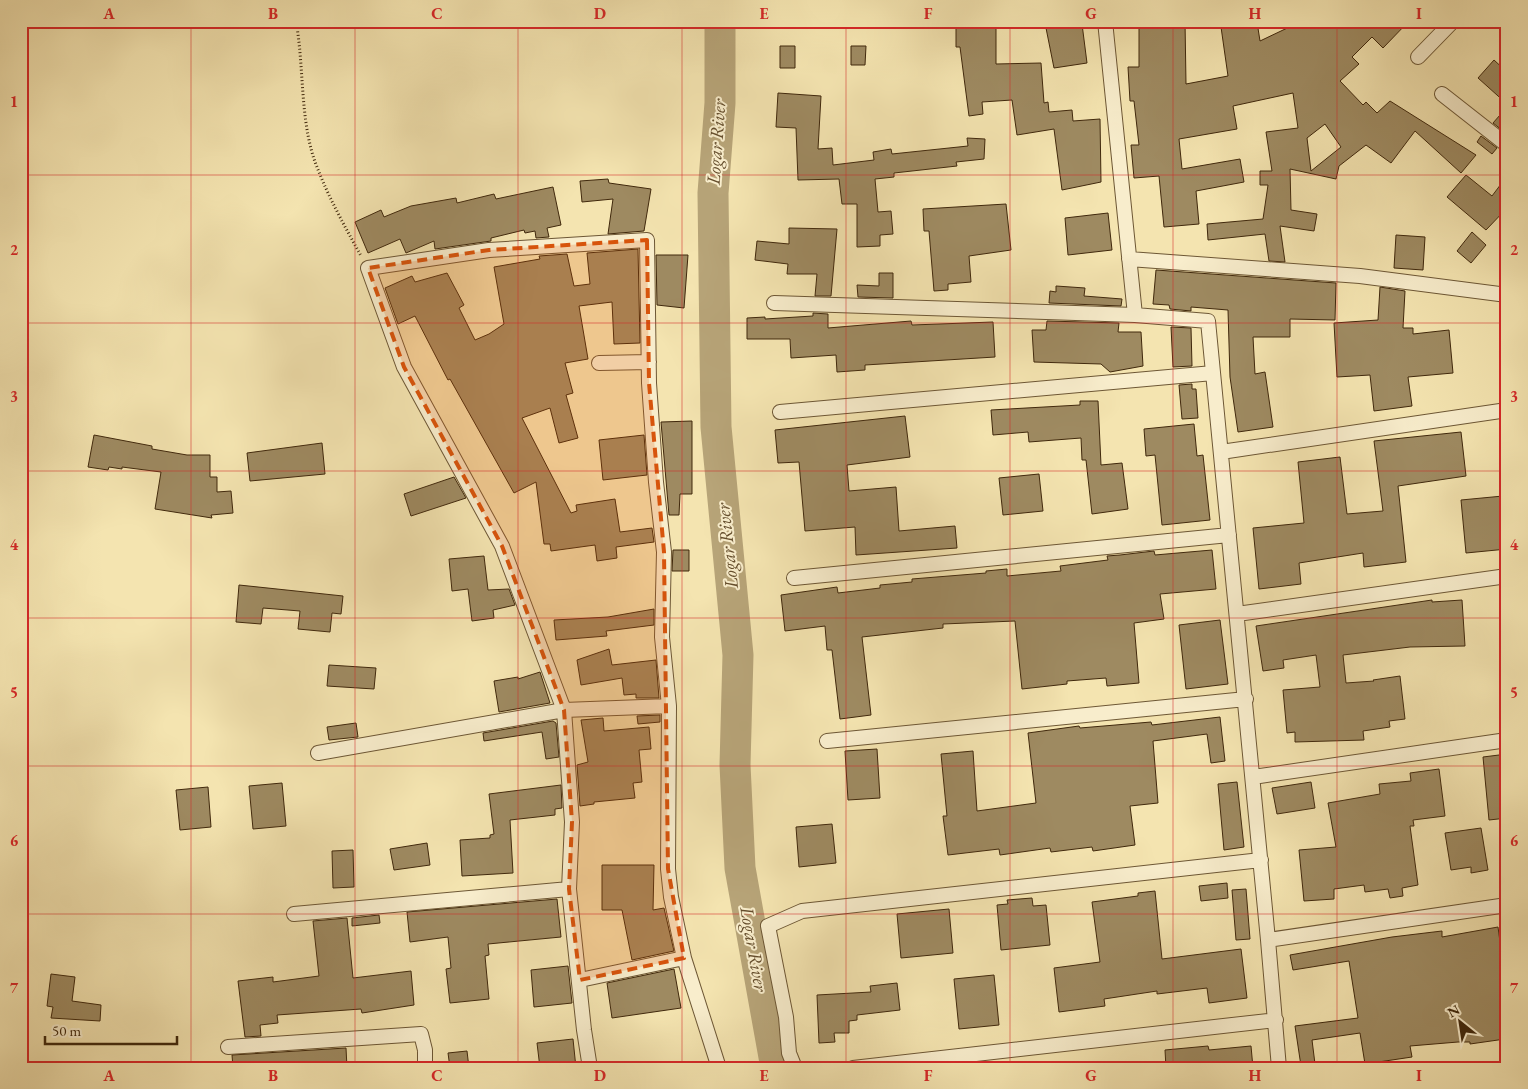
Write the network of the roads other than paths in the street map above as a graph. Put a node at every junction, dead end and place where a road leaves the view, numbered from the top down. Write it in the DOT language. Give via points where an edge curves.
graph roads {
  1 [pos="1105,21"];
  2 [pos="1453,21"];
  3 [pos="1418,57"];
  4 [pos="1442,94"];
  5 [pos="1507,145"];
  6 [pos="1129,258"];
  7 [pos="1507,295"];
  8 [pos="774,303"];
  9 [pos="1135,315"];
  10 [pos="648,362"];
  11 [pos="599,364"];
  12 [pos="1213,373"];
  13 [pos="1507,410"];
  14 [pos="780,412"];
  15 [pos="1221,452"];
  16 [pos="1229,535"];
  17 [pos="1507,576"];
  18 [pos="794,578"];
  19 [pos="1237,614"];
  20 [pos="1246,699"];
  21 [pos="669,706"];
  22 [pos="564,710"];
  23 [pos="1507,740"];
  24 [pos="827,741"];
  25 [pos="318,753"];
  26 [pos="1253,777"];
  27 [pos="1261,860"];
  28 [pos="569,889"];
  29 [pos="1507,905"];
  30 [pos="294,914"];
  31 [pos="1268,940"];
  32 [pos="684,958"];
  33 [pos="580,980"];
  34 [pos="1276,1020"];
  35 [pos="228,1046"];
  36 [pos="425,1068"];
  37 [pos="590,1068"];
  38 [pos="719,1068"];
  39 [pos="795,1068"];
  40 [pos="853,1068"];
  41 [pos="1279,1068"];
  1 -- 6 [label="street"];
  2 -- 3 [label="street"];
  4 -- 5 [label="street"];
  6 -- 7 [label="street" via="1360,276"];
  6 -- 9 [label="street"];
  8 -- 9 [label="street"];
  9 -- 12 [label="street" via="1208,321"];
  10 -- 11 [label="street"];
  10 -- 21 [label="street" via="664,552 662,637"];
  10 -- 22 [label="street" via="647,240 489,250 368,268 404,367 502,546"];
  12 -- 14 [label="street"];
  12 -- 15 [label="street"];
  13 -- 15 [label="street"];
  15 -- 16 [label="street"];
  16 -- 18 [label="street"];
  16 -- 19 [label="street"];
  17 -- 19 [label="street"];
  19 -- 20 [label="street"];
  20 -- 24 [label="street"];
  20 -- 26 [label="street"];
  21 -- 22 [label="street"];
  21 -- 32 [label="street" via="668,869"];
  22 -- 25 [label="street"];
  22 -- 28 [label="street" via="572,822"];
  23 -- 26 [label="street"];
  26 -- 27 [label="street"];
  27 -- 31 [label="street"];
  27 -- 39 [label="street" via="802,911 776,921 768,926 786,1017 789,1053"];
  28 -- 30 [label="street"];
  28 -- 33 [label="street"];
  29 -- 31 [label="street"];
  31 -- 34 [label="street"];
  32 -- 33 [label="street"];
  32 -- 38 [label="street"];
  33 -- 37 [label="street"];
  34 -- 40 [label="street"];
  34 -- 41 [label="street"];
  35 -- 36 [label="street" via="421,1034"];
}
